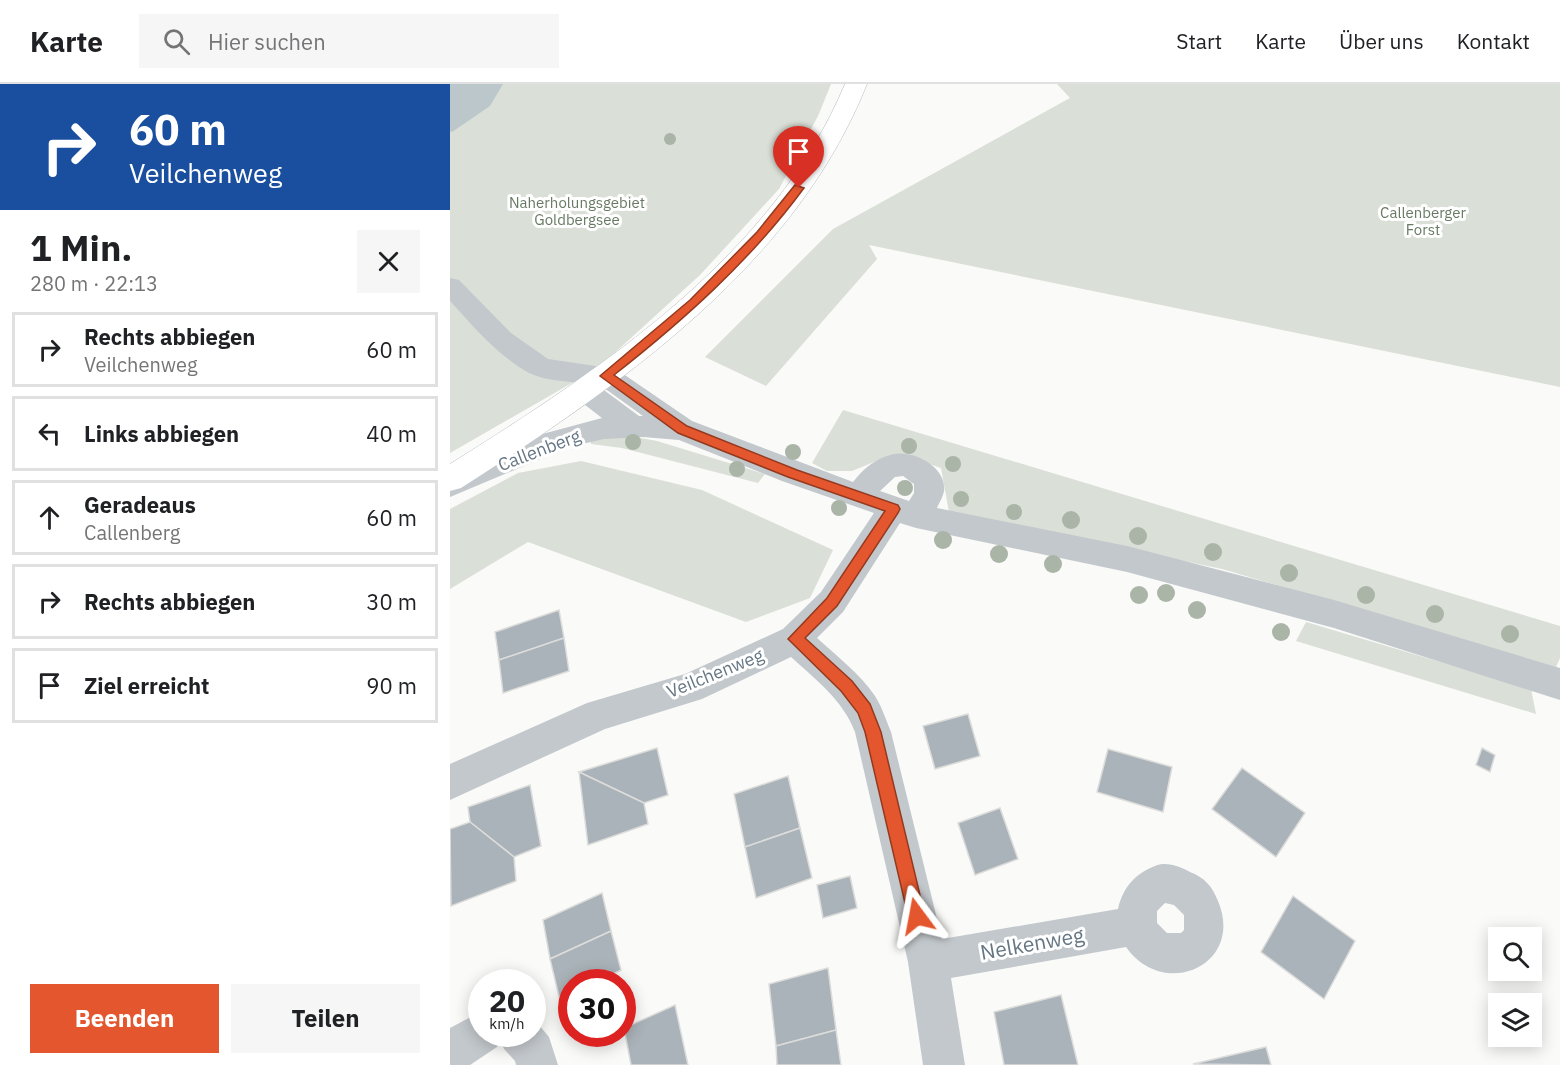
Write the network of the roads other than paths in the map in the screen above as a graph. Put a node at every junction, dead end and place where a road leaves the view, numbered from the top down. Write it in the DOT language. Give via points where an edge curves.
graph roads {
  1 [pos="856,84"];
  2 [pos="450,286"];
  3 [pos="586,390"];
  4 [pos="634,427"];
  5 [pos="682,429"];
  6 [pos="450,479"];
  7 [pos="450,485"];
  8 [pos="858,496"];
  9 [pos="905,512"];
  10 [pos="795,639"];
  11 [pos="1560,684"];
  12 [pos="450,782"];
  13 [pos="1137,925"];
  14 [pos="928,962"];
  15 [pos="531,1047"];
  16 [pos="537,1065"];
  17 [pos="944,1065"];
  1 -- 3 [label="street" via="831,140 767,227 680,316"];
  2 -- 3 [label="street" via="502,340 539,366"];
  3 -- 4 [label="street"];
  3 -- 5 [label="street"];
  3 -- 6 [label="street"];
  4 -- 5 [label="street, Callenberg"];
  4 -- 7 [label="street, Callenberg" via="607,428 556,440"];
  5 -- 8 [label="street"];
  8 -- 9 [label="street"];
  8 -- 9 [label="street" via="880,471 901,464 913,467 925,476 929,492"];
  9 -- 10 [label="street, Veilchenweg" via="832,602"];
  9 -- 11 [label="street" via="1127,559 1334,614"];
  10 -- 12 [label="street, Veilchenweg" via="690,688 599,714"];
  10 -- 14 [label="street" via="846,686 864,709 873,732"];
  13 -- 14 [label="street, Nelkenweg"];
  14 -- 17 [label="street"];
  15 -- 16 [label="street"];
}
